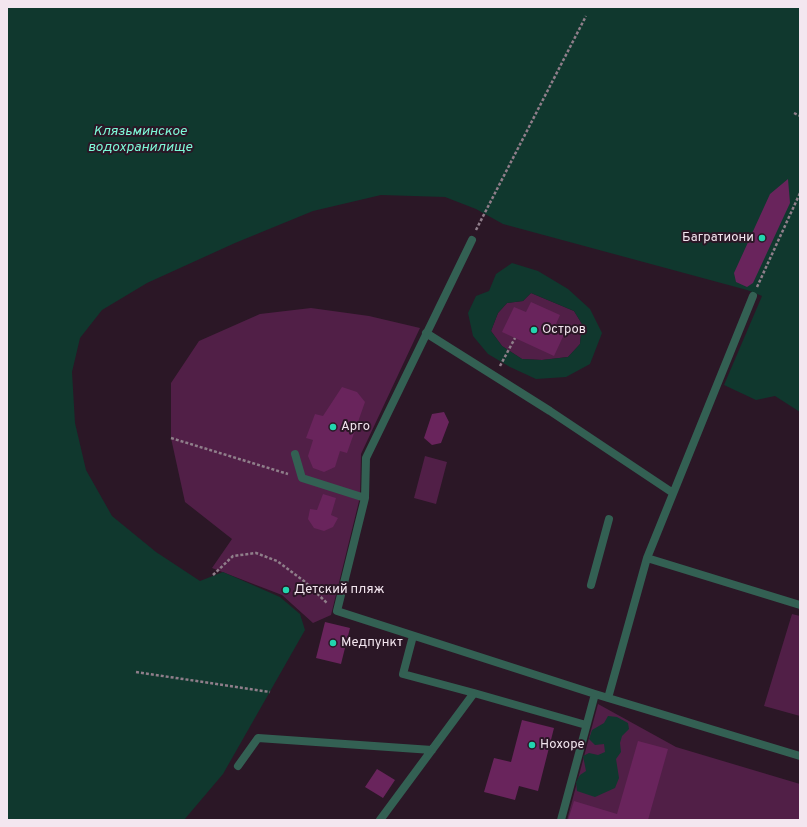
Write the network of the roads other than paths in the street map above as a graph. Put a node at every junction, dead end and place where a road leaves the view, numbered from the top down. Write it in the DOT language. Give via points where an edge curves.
graph roads {
  1 [pos="472,240"];
  2 [pos="753,296"];
  3 [pos="426,333"];
  4 [pos="295,454"];
  5 [pos="673,493"];
  6 [pos="365,498"];
  7 [pos="609,519"];
  8 [pos="647,558"];
  9 [pos="591,585"];
  10 [pos="800,605"];
  11 [pos="413,636"];
  12 [pos="474,693"];
  13 [pos="595,694"];
  14 [pos="608,698"];
  15 [pos="586,725"];
  16 [pos="432,750"];
  17 [pos="800,756"];
  18 [pos="238,766"];
  19 [pos="380,820"];
  20 [pos="560,820"];
  1 -- 3 [label="lane"];
  2 -- 5 [label="lane"];
  3 -- 5 [label="lane"];
  3 -- 6 [label="lane" via="366,458"];
  4 -- 6 [label="lane" via="302,478"];
  5 -- 8 [label="lane"];
  6 -- 11 [label="lane" via="337,611"];
  7 -- 9 [label="lane"];
  8 -- 10 [label="lane"];
  8 -- 14 [label="lane"];
  11 -- 12 [label="lane" via="403,674"];
  11 -- 13 [label="lane"];
  12 -- 15 [label="lane"];
  12 -- 16 [label="lane"];
  13 -- 14 [label="lane"];
  13 -- 15 [label="lane"];
  14 -- 17 [label="lane"];
  15 -- 20 [label="lane"];
  16 -- 18 [label="lane" via="258,738"];
  16 -- 19 [label="lane"];
}
